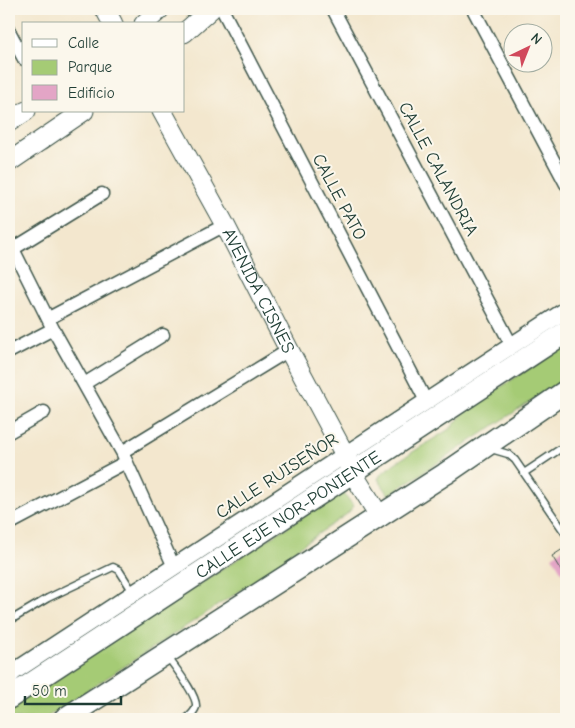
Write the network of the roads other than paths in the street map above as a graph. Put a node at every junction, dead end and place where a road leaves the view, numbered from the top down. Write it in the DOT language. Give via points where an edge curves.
graph roads {
  1 [pos="105,9"];
  2 [pos="160,9"];
  3 [pos="211,9"];
  4 [pos="222,9"];
  5 [pos="332,9"];
  6 [pos="473,9"];
  7 [pos="112,22"];
  8 [pos="146,22"];
  9 [pos="9,31"];
  10 [pos="185,32"];
  11 [pos="22,55"];
  12 [pos="24,112"];
  13 [pos="83,112"];
  14 [pos="163,112"];
  15 [pos="9,122"];
  16 [pos="9,162"];
  17 [pos="566,184"];
  18 [pos="102,194"];
  19 [pos="225,225"];
  20 [pos="11,245"];
  21 [pos="566,310"];
  22 [pos="51,324"];
  23 [pos="566,332"];
  24 [pos="164,335"];
  25 [pos="512,346"];
  26 [pos="289,350"];
  27 [pos="9,352"];
  28 [pos="84,384"];
  29 [pos="566,392"];
  30 [pos="426,401"];
  31 [pos="44,412"];
  32 [pos="9,432"];
  33 [pos="566,445"];
  34 [pos="484,447"];
  35 [pos="124,457"];
  36 [pos="349,464"];
  37 [pos="524,473"];
  38 [pos="380,517"];
  39 [pos="9,524"];
  40 [pos="566,532"];
  41 [pos="174,567"];
  42 [pos="134,593"];
  43 [pos="9,622"];
  44 [pos="166,654"];
  45 [pos="9,674"];
  46 [pos="9,698"];
  47 [pos="71,717"];
  48 [pos="186,719"];
  1 -- 7 [label="main road"];
  2 -- 8 [label="main road"];
  3 -- 10 [label="main road"];
  4 -- 30 [label="street, CALLE PATO"];
  5 -- 25 [label="street, CALLE CALANDRIA"];
  6 -- 17 [label="street"];
  9 -- 11 [label="street"];
  12 -- 15 [label="main road"];
  13 -- 16 [label="main road"];
  14 -- 19 [label="main road, AVENIDA CISNES"];
  18 -- 20 [label="street"];
  19 -- 22 [label="street"];
  19 -- 26 [label="main road, AVENIDA CISNES"];
  20 -- 22 [label="street"];
  21 -- 25 [label="street, CALLE RUISEÑOR"];
  22 -- 27 [label="street"];
  22 -- 28 [label="street"];
  23 -- 36 [label="main road, CALLE EJE NOR-PONIENTE"];
  24 -- 28 [label="street"];
  25 -- 30 [label="street, CALLE RUISEÑOR"];
  26 -- 35 [label="street"];
  26 -- 36 [label="main road, AVENIDA CISNES"];
  28 -- 35 [label="street"];
  29 -- 34 [label="main road"];
  30 -- 36 [label="street, CALLE RUISEÑOR"];
  31 -- 32 [label="street"];
  33 -- 37 [label="lane"];
  34 -- 37 [label="lane" via="508,454"];
  34 -- 38 [label="main road"];
  35 -- 39 [label="street"];
  35 -- 41 [label="street"];
  36 -- 38 [label="main road, AVENIDA CISNES"];
  36 -- 41 [label="street, CALLE RUISEÑOR"];
  36 -- 46 [label="main road, CALLE EJE NOR-PONIENTE"];
  37 -- 40 [label="lane"];
  38 -- 44 [label="main road"];
  41 -- 42 [label="street, CALLE RUISEÑOR"];
  42 -- 43 [label="lane" via="119,570 113,567 48,598"];
  42 -- 45 [label="street, CALLE RUISEÑOR"];
  44 -- 47 [label="main road"];
  44 -- 48 [label="lane" via="194,697 196,706"];
}
